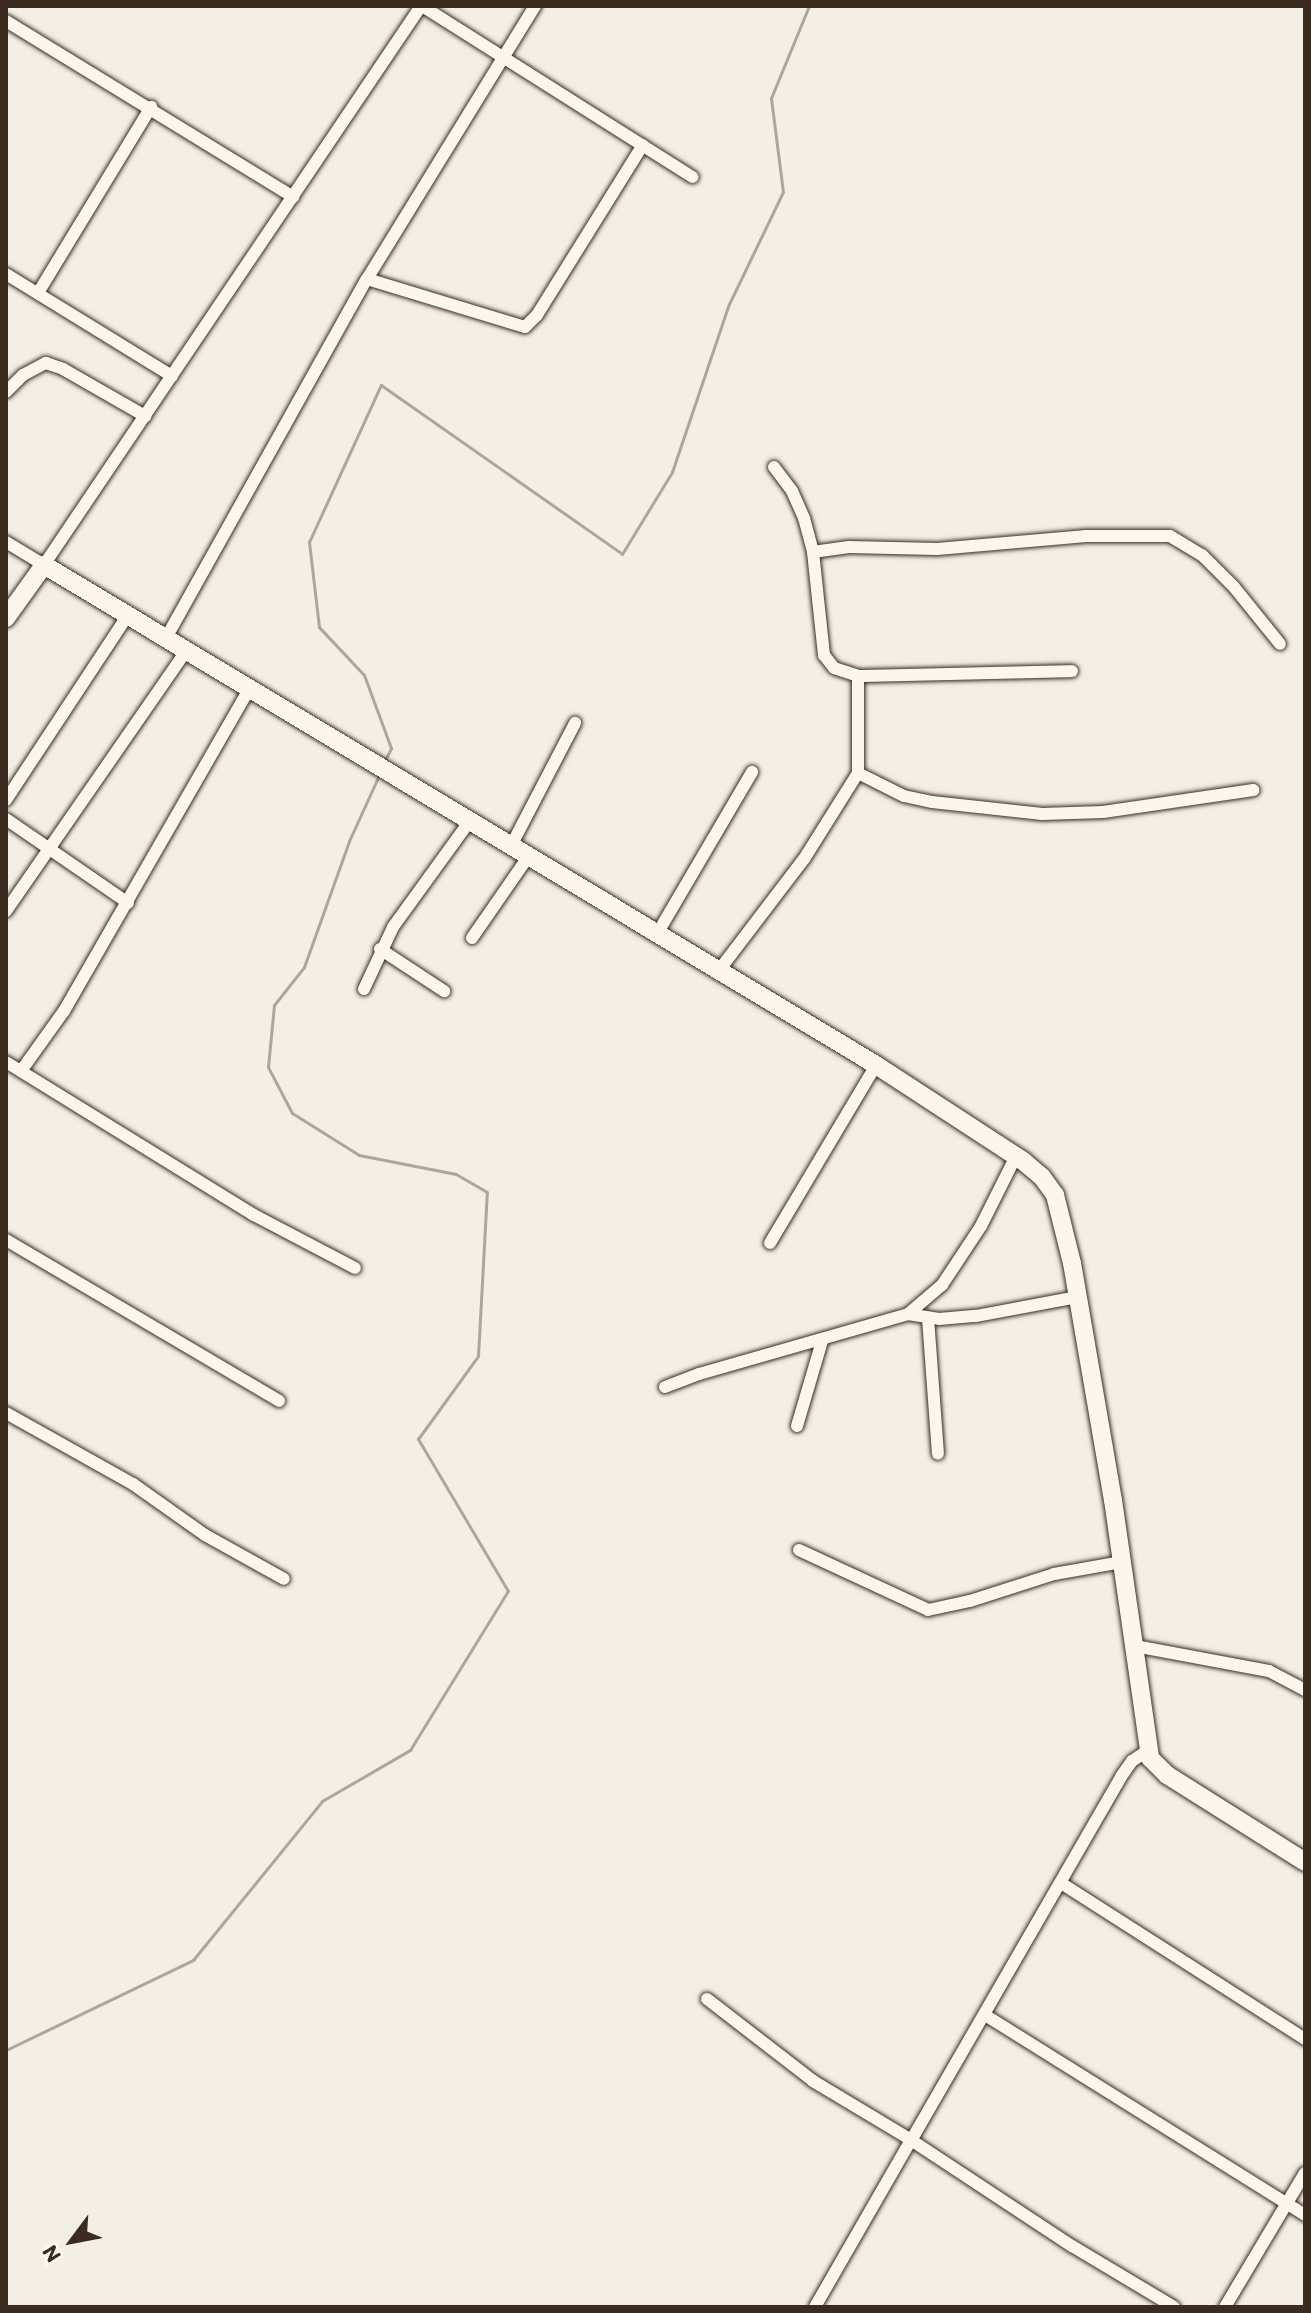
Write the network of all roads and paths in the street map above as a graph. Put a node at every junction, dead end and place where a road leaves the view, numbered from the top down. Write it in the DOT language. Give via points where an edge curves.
graph roads {
  1 [pos="422,6"];
  2 [pos="535,6"];
  3 [pos="6,21"];
  4 [pos="504,59"];
  5 [pos="151,107"];
  6 [pos="643,145"];
  7 [pos="692,177"];
  8 [pos="293,197"];
  9 [pos="6,274"];
  10 [pos="367,279"];
  11 [pos="38,293"];
  12 [pos="172,376"];
  13 [pos="6,392"];
  14 [pos="145,416"];
  15 [pos="774,467"];
  16 [pos="6,542"];
  17 [pos="813,552"];
  18 [pos="44,565"];
  19 [pos="128,615"];
  20 [pos="6,618"];
  21 [pos="166,638"];
  22 [pos="1280,644"];
  23 [pos="187,650"];
  24 [pos="1072,671"];
  25 [pos="858,676"];
  26 [pos="250,688"];
  27 [pos="575,723"];
  28 [pos="752,772"];
  29 [pos="858,773"];
  30 [pos="1253,790"];
  31 [pos="6,800"];
  32 [pos="6,819"];
  33 [pos="469,822"];
  34 [pos="511,846"];
  35 [pos="50,850"];
  36 [pos="528,857"];
  37 [pos="128,903"];
  38 [pos="6,911"];
  39 [pos="657,934"];
  40 [pos="472,938"];
  41 [pos="380,949"];
  42 [pos="717,973"];
  43 [pos="364,989"];
  44 [pos="444,991"];
  45 [pos="6,1062"];
  46 [pos="876,1065"];
  47 [pos="21,1071"];
  48 [pos="1016,1156"];
  49 [pos="6,1240"];
  50 [pos="770,1243"];
  51 [pos="355,1268"];
  52 [pos="1078,1297"];
  53 [pos="908,1314"];
  54 [pos="928,1318"];
  55 [pos="822,1341"];
  56 [pos="665,1387"];
  57 [pos="279,1401"];
  58 [pos="6,1413"];
  59 [pos="797,1426"];
  60 [pos="938,1454"];
  61 [pos="799,1550"];
  62 [pos="1122,1562"];
  63 [pos="284,1579"];
  64 [pos="1135,1646"];
  65 [pos="1305,1690"];
  66 [pos="1147,1751"];
  67 [pos="1305,1862"];
  68 [pos="1061,1883"];
  69 [pos="707,1999"];
  70 [pos="985,2015"];
  71 [pos="1305,2039"];
  72 [pos="911,2140"];
  73 [pos="1305,2173"];
  74 [pos="1286,2203"];
  75 [pos="1305,2215"];
  76 [pos="815,2307"];
  77 [pos="1174,2307"];
  78 [pos="1225,2307"];
  1 -- 4 [label="street"];
  1 -- 8 [label="street"];
  2 -- 4 [label="street"];
  3 -- 5 [label="street"];
  4 -- 6 [label="street"];
  4 -- 10 [label="street"];
  5 -- 8 [label="street"];
  5 -- 11 [label="street"];
  6 -- 7 [label="street"];
  6 -- 10 [label="street" via="525,327"];
  8 -- 12 [label="street"];
  9 -- 11 [label="street"];
  10 -- 21 [label="street"];
  11 -- 12 [label="street"];
  12 -- 14 [label="street"];
  13 -- 14 [label="street" via="46,363"];
  14 -- 18 [label="street"];
  15 -- 17 [label="street" via="798,502"];
  16 -- 18 [label="street"];
  17 -- 22 [label="street" via="1170,536 1202,555"];
  17 -- 25 [label="street" via="825,659 842,673"];
  18 -- 19 [label="highway"];
  18 -- 20 [label="highway"];
  19 -- 21 [label="highway"];
  19 -- 31 [label="street"];
  21 -- 23 [label="highway"];
  23 -- 26 [label="highway"];
  23 -- 35 [label="street"];
  24 -- 25 [label="street"];
  25 -- 29 [label="street"];
  26 -- 33 [label="highway"];
  26 -- 37 [label="street"];
  27 -- 34 [label="street"];
  28 -- 39 [label="street"];
  29 -- 30 [label="street" via="904,796 1042,814 1103,812"];
  29 -- 42 [label="street" via="804,859"];
  32 -- 35 [label="street"];
  33 -- 34 [label="highway"];
  33 -- 41 [label="street"];
  34 -- 36 [label="highway"];
  35 -- 37 [label="street"];
  35 -- 38 [label="street"];
  36 -- 39 [label="highway"];
  36 -- 40 [label="street"];
  37 -- 47 [label="street" via="64,1011"];
  39 -- 42 [label="highway"];
  41 -- 43 [label="street"];
  41 -- 44 [label="street"];
  42 -- 46 [label="highway"];
  45 -- 47 [label="street"];
  46 -- 48 [label="highway"];
  46 -- 50 [label="street"];
  47 -- 51 [label="street" via="254,1215"];
  48 -- 52 [label="highway" via="1055,1195"];
  48 -- 53 [label="street" via="981,1226 942,1285"];
  49 -- 57 [label="street"];
  52 -- 54 [label="street" via="976,1316"];
  52 -- 62 [label="highway"];
  53 -- 54 [label="street"];
  53 -- 55 [label="street"];
  54 -- 60 [label="street"];
  55 -- 56 [label="street"];
  55 -- 59 [label="street"];
  58 -- 63 [label="street" via="133,1484 205,1535"];
  61 -- 62 [label="street" via="928,1610 1054,1574"];
  62 -- 64 [label="highway"];
  64 -- 65 [label="street" via="1269,1671"];
  64 -- 66 [label="highway"];
  66 -- 67 [label="highway" via="1167,1775"];
  66 -- 68 [label="street" via="1121,1777"];
  68 -- 70 [label="street"];
  68 -- 71 [label="street"];
  69 -- 72 [label="street" via="813,2081"];
  70 -- 72 [label="street"];
  70 -- 74 [label="street"];
  72 -- 76 [label="street"];
  72 -- 77 [label="street"];
  73 -- 74 [label="street"];
  74 -- 75 [label="street"];
  74 -- 78 [label="street"];
}
